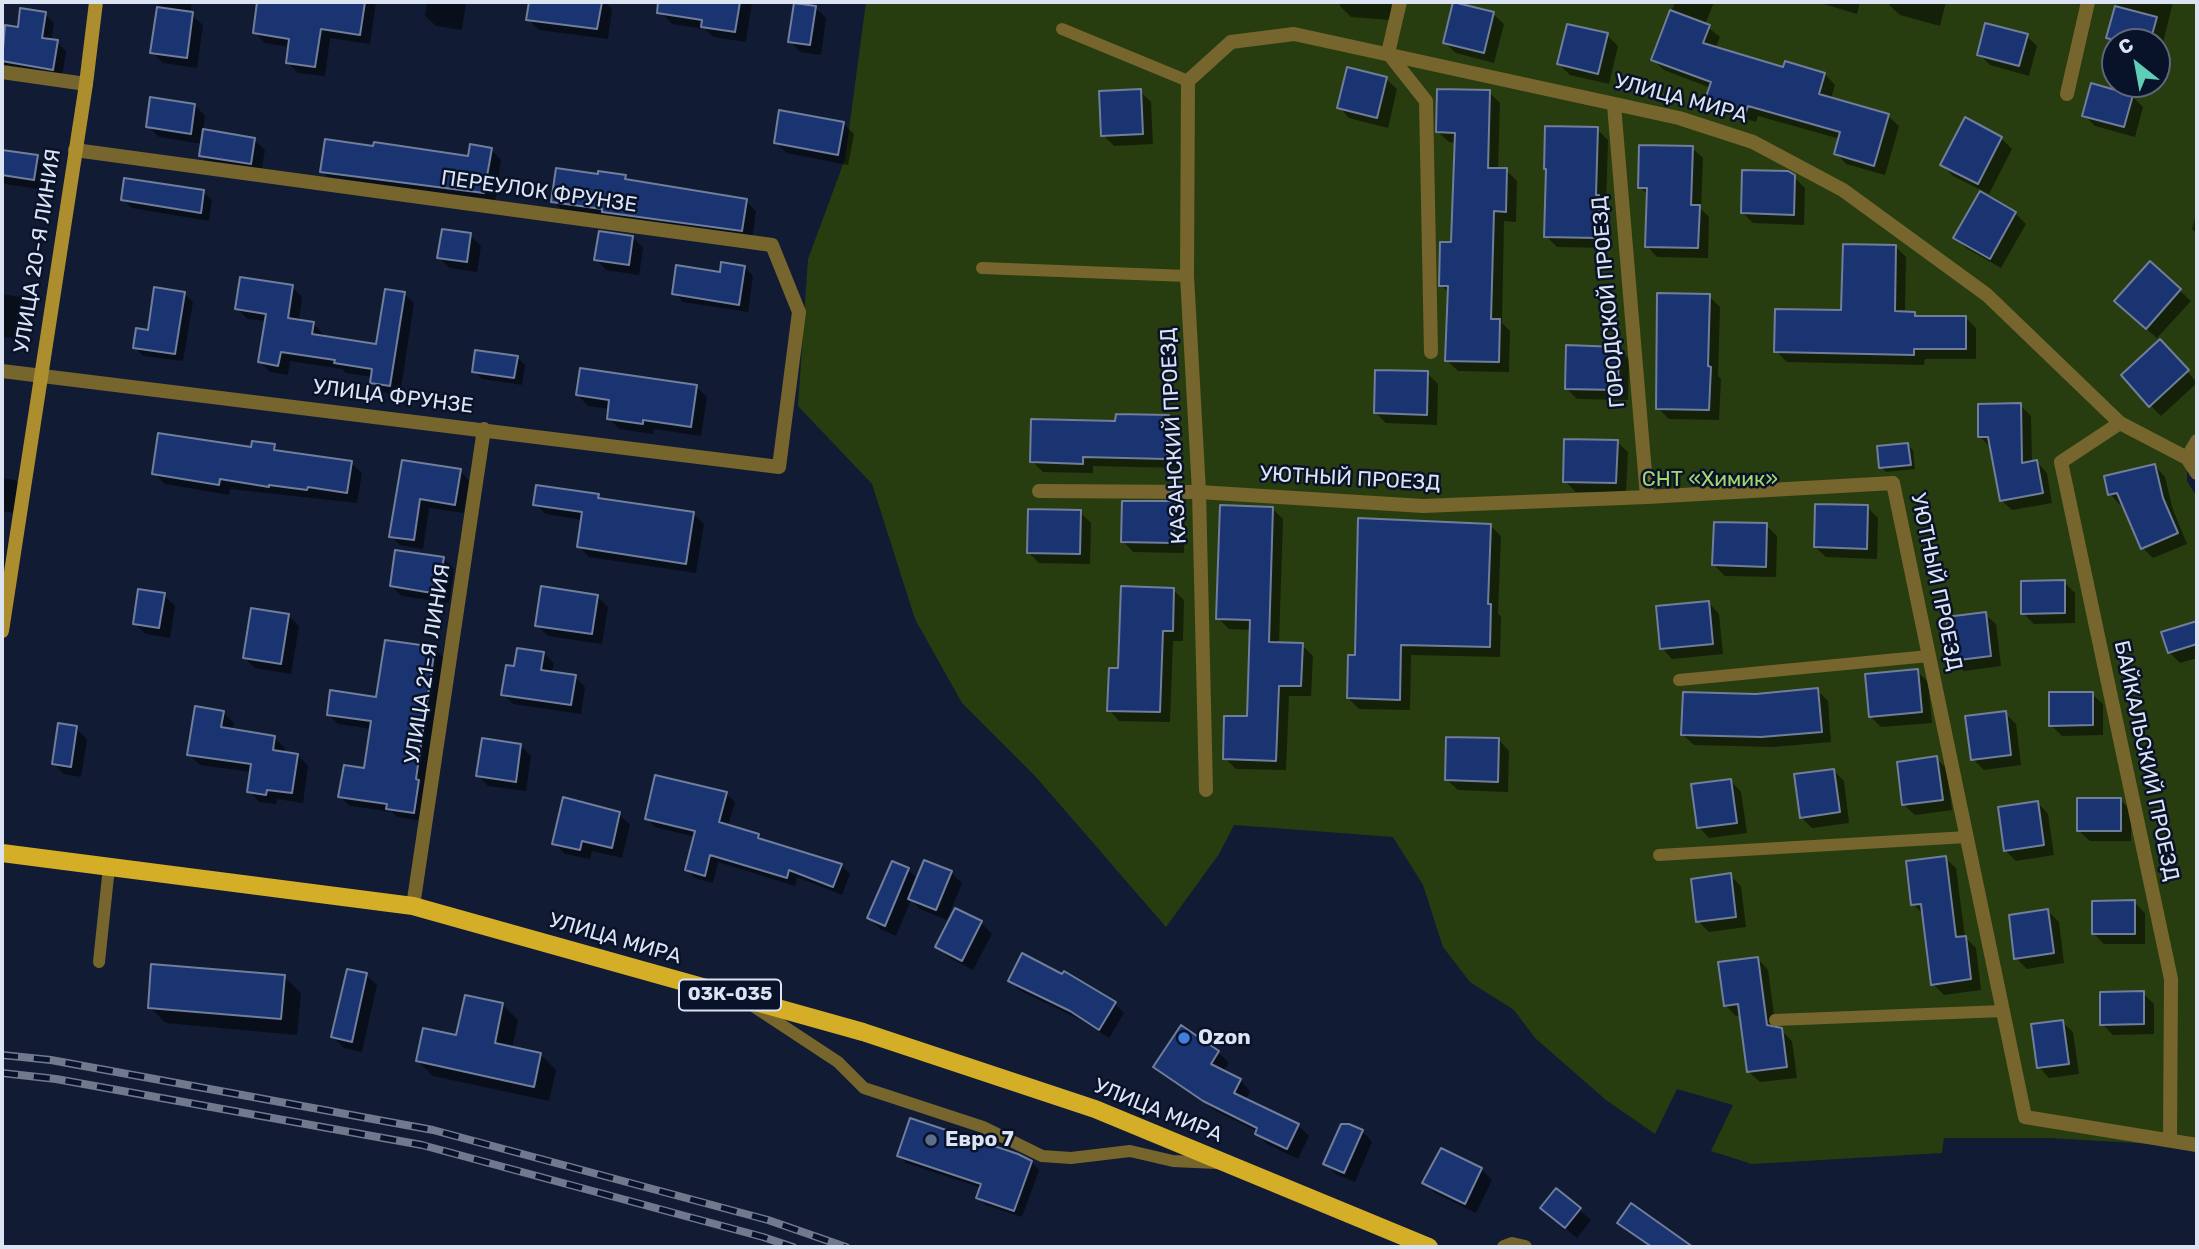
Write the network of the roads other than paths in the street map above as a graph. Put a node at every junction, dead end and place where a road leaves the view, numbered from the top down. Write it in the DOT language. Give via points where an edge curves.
graph roads {
  1 [pos="96,2"];
  2 [pos="1400,2"];
  3 [pos="2088,2"];
  4 [pos="1062,29"];
  5 [pos="1388,53"];
  6 [pos="2,72"];
  7 [pos="1188,81"];
  8 [pos="86,84"];
  9 [pos="2067,94"];
  10 [pos="1614,105"];
  11 [pos="75,150"];
  12 [pos="982,268"];
  13 [pos="1187,276"];
  14 [pos="1431,352"];
  15 [pos="2,371"];
  16 [pos="40,376"];
  17 [pos="2120,424"];
  18 [pos="484,429"];
  19 [pos="2197,441"];
  20 [pos="2187,458"];
  21 [pos="779,467"];
  22 [pos="2197,473"];
  23 [pos="1038,491"];
  24 [pos="1199,492"];
  25 [pos="1647,497"];
  26 [pos="2,631"];
  27 [pos="1929,656"];
  28 [pos="1679,680"];
  29 [pos="1206,790"];
  30 [pos="1967,837"];
  31 [pos="2,853"];
  32 [pos="1658,855"];
  33 [pos="110,867"];
  34 [pos="413,906"];
  35 [pos="99,962"];
  36 [pos="741,998"];
  37 [pos="2003,1011"];
  38 [pos="1775,1020"];
  39 [pos="2170,1140"];
  40 [pos="2197,1145"];
  41 [pos="1225,1163"];
  42 [pos="1429,1247"];
  43 [pos="1504,1247"];
  44 [pos="1525,1247"];
  1 -- 8 [label="main road, УЛИЦА 20-Я ЛИНИЯ"];
  2 -- 5 [label="street"];
  3 -- 9 [label="street"];
  4 -- 7 [label="lane"];
  5 -- 7 [label="street, УЛИЦА МИРА" via="1294,34 1231,42"];
  5 -- 10 [label="street, УЛИЦА МИРА"];
  5 -- 14 [label="street" via="1426,101"];
  6 -- 8 [label="street"];
  7 -- 13 [label="street, КАЗАНСКИЙ ПРОЕЗД"];
  8 -- 11 [label="main road, УЛИЦА 20-Я ЛИНИЯ"];
  10 -- 17 [label="street, УЛИЦА МИРА" via="1679,118 1753,142 1843,190 1987,295"];
  10 -- 25 [label="street, ГОРОДСКОЙ ПРОЕЗД"];
  11 -- 16 [label="main road, УЛИЦА 20-Я ЛИНИЯ"];
  11 -- 21 [label="street, ПЕРЕУЛОК ФРУНЗЕ" via="772,245 799,312"];
  12 -- 13 [label="lane"];
  13 -- 24 [label="street, КАЗАНСКИЙ ПРОЕЗД"];
  15 -- 16 [label="street, УЛИЦА ФРУНЗЕ"];
  16 -- 18 [label="street, УЛИЦА ФРУНЗЕ"];
  16 -- 26 [label="main road, УЛИЦА 20-Я ЛИНИЯ"];
  17 -- 20 [label="street, УЛИЦА МИРА"];
  17 -- 39 [label="street, БАЙКАЛЬСКИЙ ПРОЕЗД" via="2061,462 2171,979"];
  18 -- 21 [label="street, УЛИЦА ФРУНЗЕ"];
  18 -- 34 [label="street, УЛИЦА 21-Я ЛИНИЯ"];
  19 -- 20 [label="street"];
  20 -- 22 [label="street, УЛИЦА МИРА"];
  23 -- 24 [label="street, УЮТНЫЙ ПРОЕЗД"];
  24 -- 25 [label="street, УЮТНЫЙ ПРОЕЗД" via="1423,506"];
  24 -- 29 [label="street, КАЗАНСКИЙ ПРОЕЗД"];
  25 -- 27 [label="street, УЮТНЫЙ ПРОЕЗД" via="1893,483"];
  27 -- 28 [label="lane"];
  27 -- 30 [label="street, УЮТНЫЙ ПРОЕЗД"];
  30 -- 32 [label="lane"];
  30 -- 37 [label="street, УЮТНЫЙ ПРОЕЗД"];
  31 -- 33 [label="main road, УЛИЦА МИРА / 03К-035"];
  33 -- 34 [label="main road, УЛИЦА МИРА / 03К-035"];
  33 -- 35 [label="lane"];
  34 -- 36 [label="main road, УЛИЦА МИРА / 03К-035"];
  36 -- 41 [label="main road, УЛИЦА МИРА / 03К-035" via="863,1032 1095,1109"];
  36 -- 41 [label="lane" via="838,1062 864,1088 983,1127 1042,1156 1130,1152 1173,1161"];
  37 -- 38 [label="lane"];
  37 -- 39 [label="street, УЮТНЫЙ ПРОЕЗД" via="2025,1117"];
  39 -- 40 [label="street"];
  41 -- 42 [label="main road, УЛИЦА МИРА / 03К-035"];
  43 -- 44 [label="street"];
}
